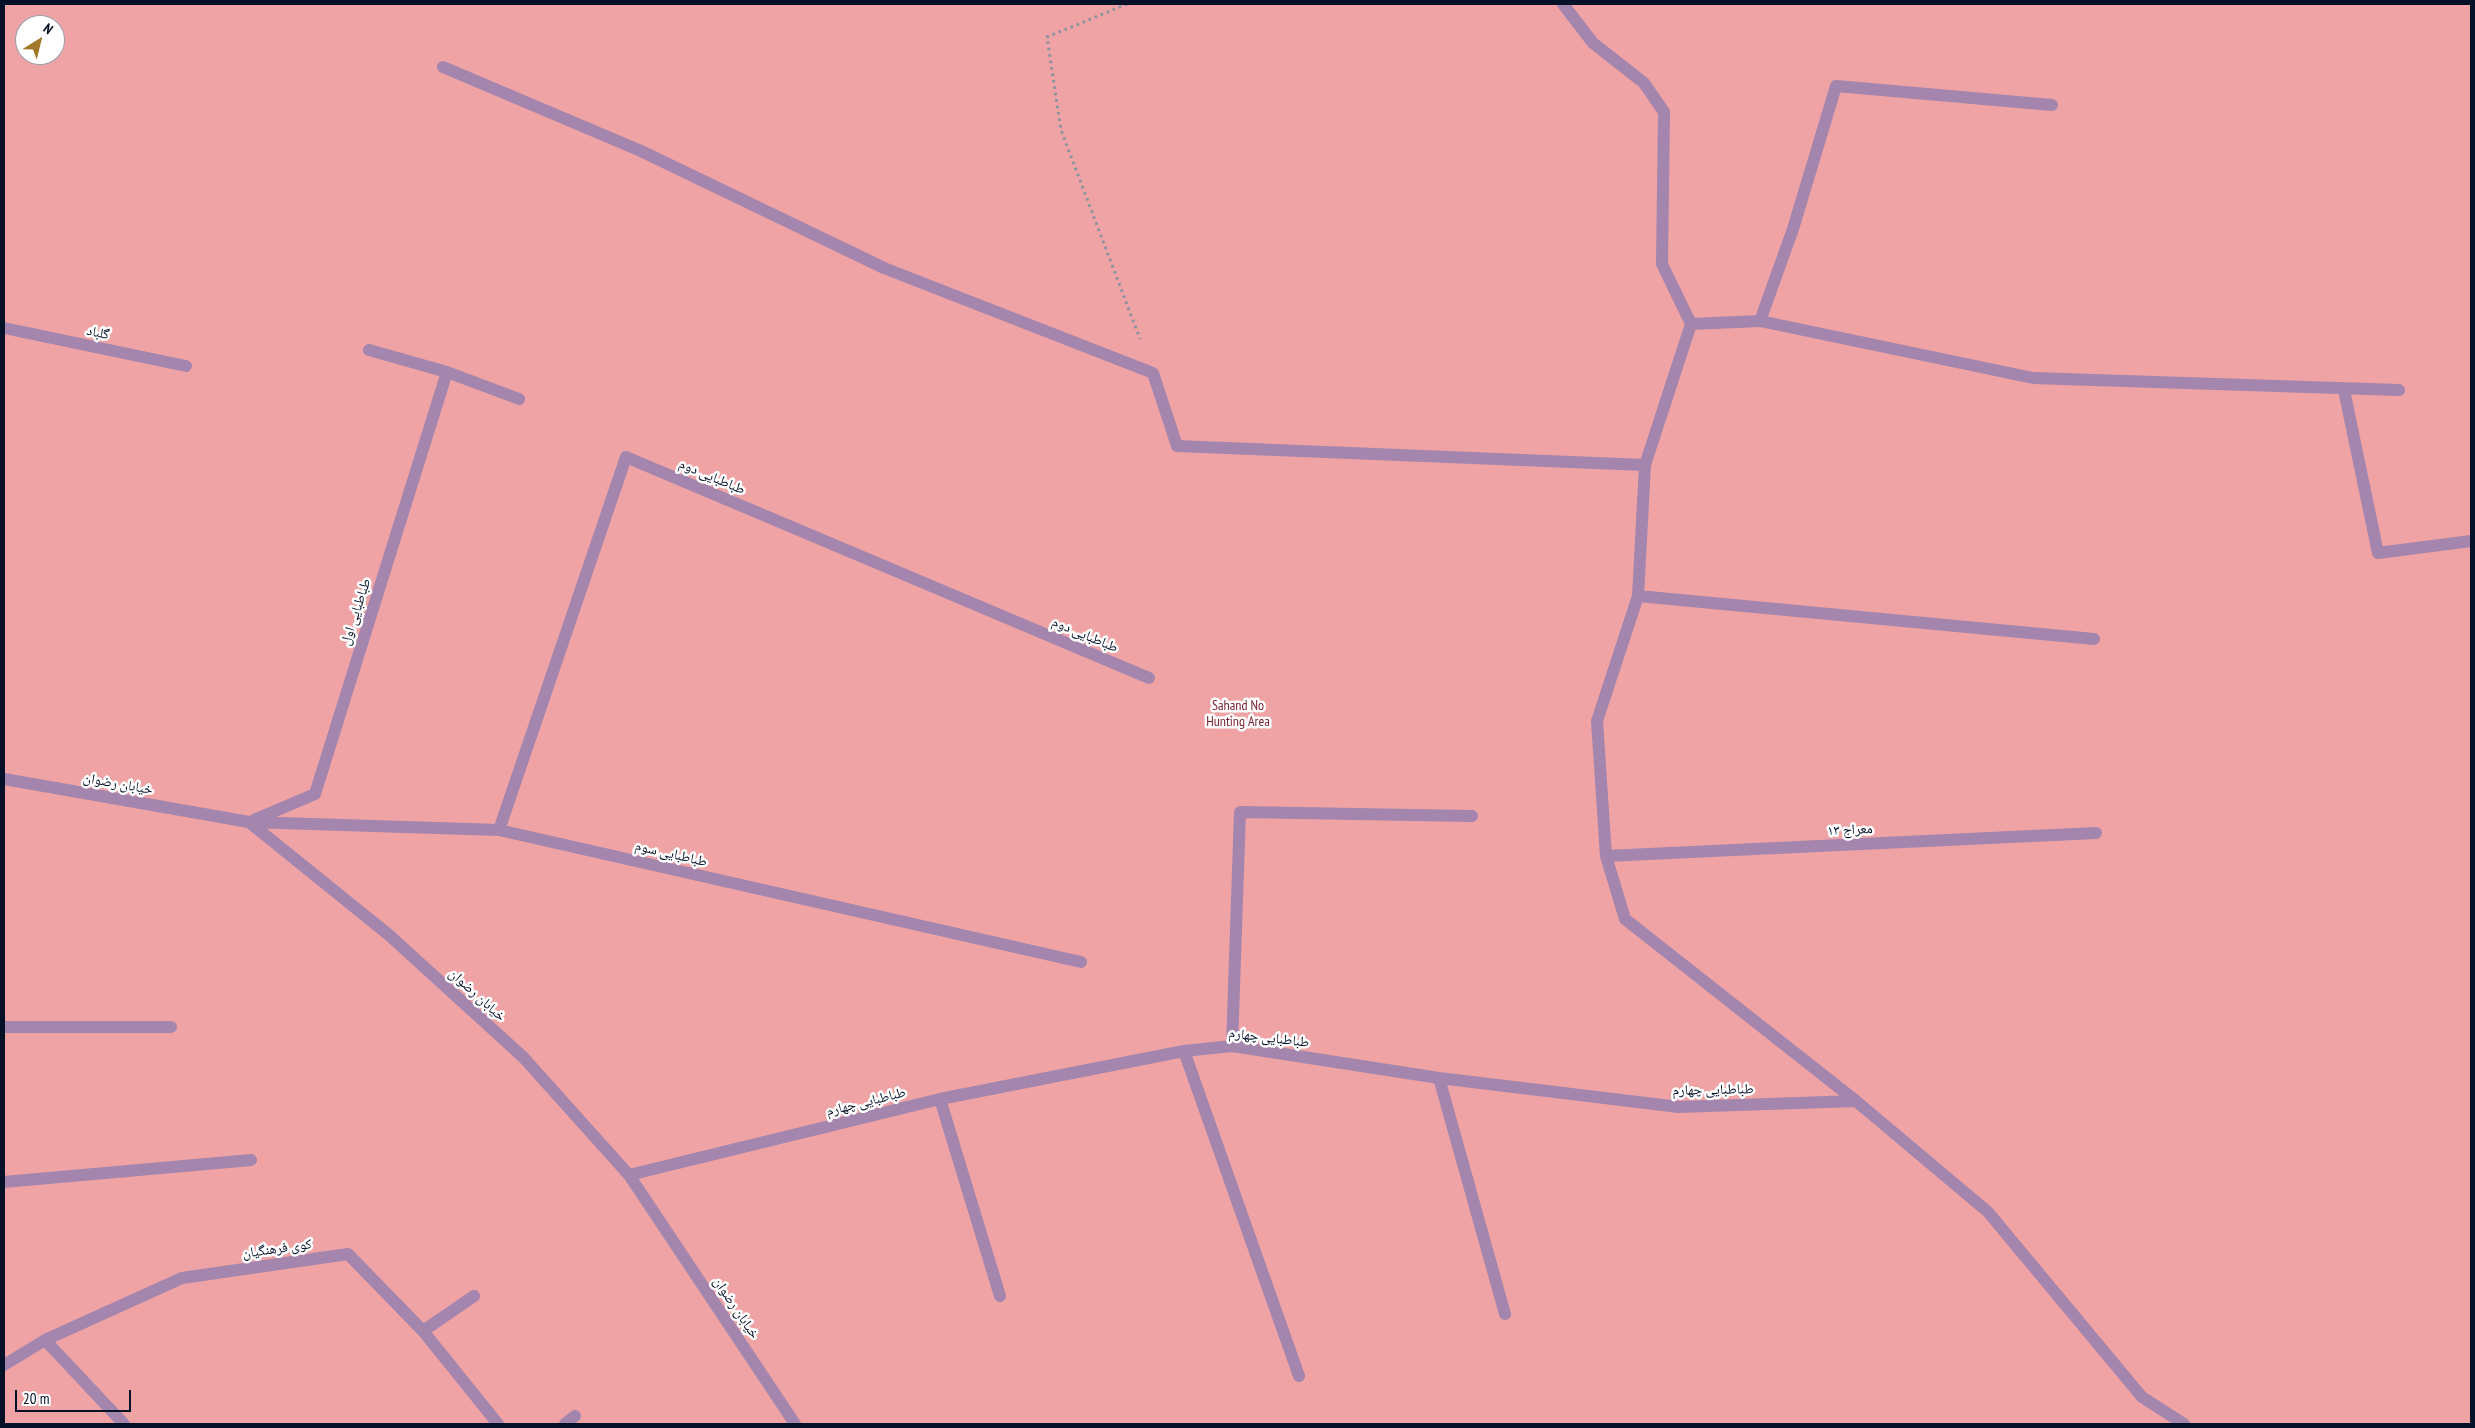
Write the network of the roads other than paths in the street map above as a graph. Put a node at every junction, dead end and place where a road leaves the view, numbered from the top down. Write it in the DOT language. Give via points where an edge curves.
graph roads {
  1 [pos="1563,4"];
  2 [pos="443,67"];
  3 [pos="2052,105"];
  4 [pos="1760,321"];
  5 [pos="1691,324"];
  6 [pos="4,328"];
  7 [pos="369,350"];
  8 [pos="186,366"];
  9 [pos="447,372"];
  10 [pos="2344,390"];
  11 [pos="2399,390"];
  12 [pos="519,399"];
  13 [pos="1645,465"];
  14 [pos="2471,541"];
  15 [pos="1638,596"];
  16 [pos="2094,639"];
  17 [pos="1149,678"];
  18 [pos="4,779"];
  19 [pos="1472,816"];
  20 [pos="249,822"];
  21 [pos="499,830"];
  22 [pos="2096,833"];
  23 [pos="1606,856"];
  24 [pos="1081,962"];
  25 [pos="4,1027"];
  26 [pos="171,1027"];
  27 [pos="1232,1046"];
  28 [pos="1184,1051"];
  29 [pos="1439,1078"];
  30 [pos="940,1099"];
  31 [pos="1856,1101"];
  32 [pos="251,1160"];
  33 [pos="629,1175"];
  34 [pos="4,1182"];
  35 [pos="474,1296"];
  36 [pos="1000,1296"];
  37 [pos="1505,1314"];
  38 [pos="423,1331"];
  39 [pos="45,1340"];
  40 [pos="4,1365"];
  41 [pos="1299,1376"];
  42 [pos="124,1424"];
  43 [pos="498,1424"];
  44 [pos="795,1424"];
  45 [pos="2184,1424"];
  1 -- 5 [label="street" via="1593,43 1644,83 1664,112 1662,264"];
  2 -- 13 [label="street" via="641,151 884,268 1153,373 1177,446"];
  3 -- 4 [label="street" via="1836,86 1793,229"];
  4 -- 5 [label="street"];
  4 -- 10 [label="street" via="2033,378"];
  5 -- 13 [label="street"];
  6 -- 8 [label="street, گلباد"];
  7 -- 9 [label="street"];
  9 -- 12 [label="street"];
  9 -- 20 [label="street, طباطبایی اول" via="315,794"];
  10 -- 11 [label="street"];
  10 -- 14 [label="street" via="2378,552"];
  13 -- 15 [label="street"];
  15 -- 16 [label="street"];
  15 -- 23 [label="street" via="1597,721"];
  17 -- 21 [label="street, طباطبایی دوم" via="626,457"];
  18 -- 20 [label="street, خیابان رضوان"];
  19 -- 27 [label="street" via="1240,812"];
  20 -- 21 [label="street, طباطبایی سوم"];
  20 -- 33 [label="street, خیابان رضوان" via="389,935 522,1057"];
  21 -- 24 [label="street, طباطبایی سوم"];
  22 -- 23 [label="street, معراج ۱۳"];
  23 -- 31 [label="street" via="1626,919"];
  25 -- 26 [label="street"];
  27 -- 28 [label="street, طباطبایی چهارم"];
  27 -- 29 [label="street, طباطبایی چهارم"];
  28 -- 30 [label="street, طباطبایی چهارم"];
  28 -- 41 [label="street"];
  29 -- 31 [label="street, طباطبایی چهارم" via="1679,1107"];
  29 -- 37 [label="street"];
  30 -- 33 [label="street, طباطبایی چهارم"];
  30 -- 36 [label="street"];
  31 -- 45 [label="street" via="1988,1212 2142,1398"];
  32 -- 34 [label="street"];
  33 -- 44 [label="street, خیابان رضوان"];
  35 -- 38 [label="street"];
  38 -- 39 [label="street, کوی فرهنگیان" via="348,1254 182,1278"];
  38 -- 43 [label="street, کوی فرهنگیان"];
  39 -- 40 [label="street, کوی فرهنگیان"];
  39 -- 42 [label="street"];
}
